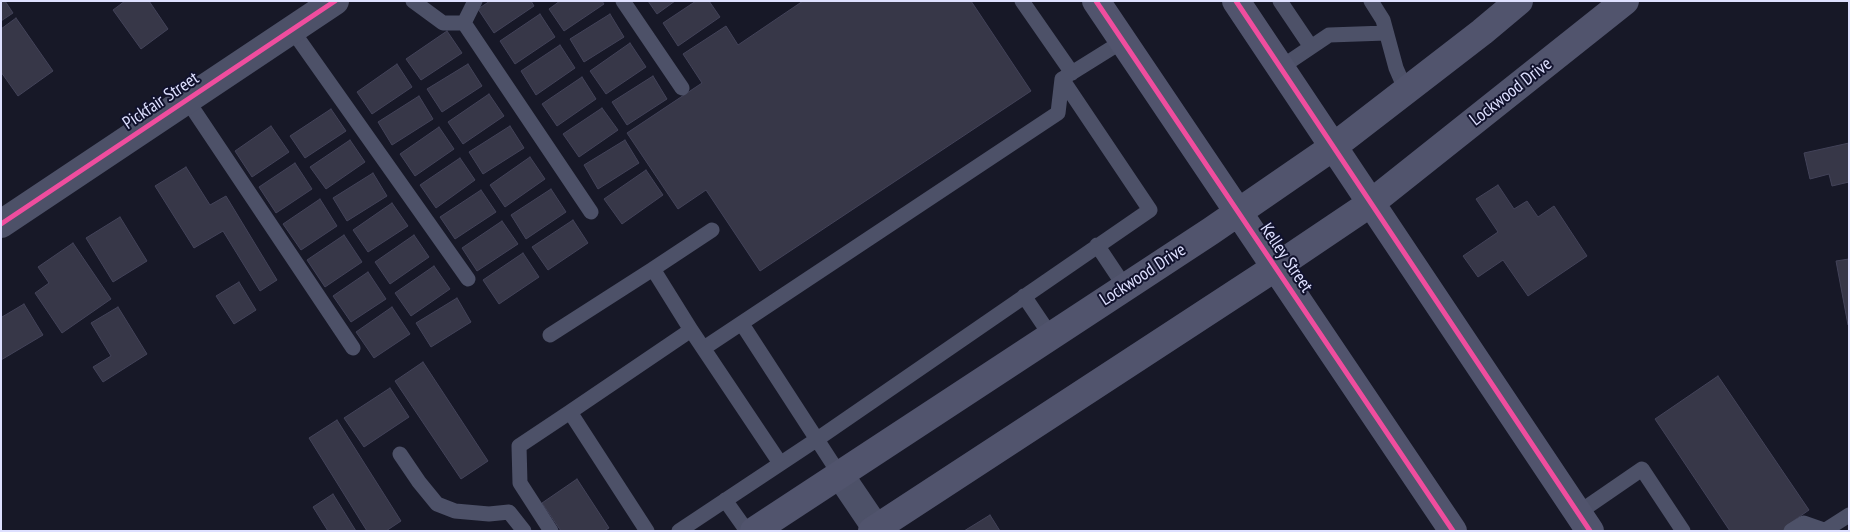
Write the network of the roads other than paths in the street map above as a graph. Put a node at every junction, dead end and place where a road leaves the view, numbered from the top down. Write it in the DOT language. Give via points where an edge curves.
graph roads {
  1 [pos="335,1"];
  2 [pos="412,1"];
  3 [pos="475,1"];
  4 [pos="623,1"];
  5 [pos="1022,1"];
  6 [pos="1096,1"];
  7 [pos="1236,1"];
  8 [pos="1280,1"];
  9 [pos="1372,1"];
  10 [pos="1519,1"];
  11 [pos="1625,1"];
  12 [pos="464,23"];
  13 [pos="292,30"];
  14 [pos="1386,33"];
  15 [pos="1123,41"];
  16 [pos="1311,47"];
  17 [pos="1280,68"];
  18 [pos="1067,76"];
  19 [pos="682,88"];
  20 [pos="1406,91"];
  21 [pos="187,100"];
  22 [pos="1333,148"];
  23 [pos="1371,203"];
  24 [pos="591,212"];
  25 [pos="1238,213"];
  26 [pos="1,224"];
  27 [pos="712,230"];
  28 [pos="1097,245"];
  29 [pos="1276,267"];
  30 [pos="653,269"];
  31 [pos="468,279"];
  32 [pos="1126,287"];
  33 [pos="1024,296"];
  34 [pos="742,324"];
  35 [pos="691,330"];
  36 [pos="550,335"];
  37 [pos="1051,336"];
  38 [pos="353,348"];
  39 [pos="704,348"];
  40 [pos="570,412"];
  41 [pos="816,440"];
  42 [pos="400,454"];
  43 [pos="780,463"];
  44 [pos="840,474"];
  45 [pos="726,500"];
  46 [pos="1849,515"];
  47 [pos="1584,522"];
  48 [pos="875,530"];
  49 [pos="524,531"];
  50 [pos="551,531"];
  51 [pos="647,531"];
  52 [pos="679,531"];
  53 [pos="746,531"];
  54 [pos="754,531"];
  55 [pos="1453,531"];
  56 [pos="1683,531"];
  57 [pos="1791,531"];
  58 [pos="1824,531"];
  1 -- 13 [label="street, Pickfair Street"];
  2 -- 12 [label="lane" via="443,23"];
  3 -- 12 [label="lane"];
  4 -- 19 [label="lane"];
  5 -- 18 [label="lane"];
  6 -- 15 [label="main road, Kelley Street"];
  7 -- 17 [label="main road"];
  8 -- 16 [label="lane"];
  9 -- 14 [label="lane"];
  10 -- 20 [label="main road, Lockwood Drive"];
  11 -- 23 [label="main road, Lockwood Drive"];
  12 -- 24 [label="lane"];
  13 -- 21 [label="street, Pickfair Street"];
  13 -- 31 [label="lane"];
  14 -- 16 [label="lane" via="1329,35"];
  14 -- 20 [label="lane"];
  15 -- 18 [label="lane"];
  15 -- 25 [label="main road, Kelley Street"];
  16 -- 17 [label="lane"];
  17 -- 22 [label="main road"];
  18 -- 28 [label="lane" via="1150,210"];
  18 -- 34 [label="lane" via="1058,113"];
  20 -- 22 [label="main road, Lockwood Drive"];
  21 -- 26 [label="street, Pickfair Street"];
  21 -- 38 [label="lane"];
  22 -- 23 [label="main road"];
  22 -- 25 [label="main road, Lockwood Drive"];
  23 -- 29 [label="main road, Lockwood Drive"];
  23 -- 47 [label="main road"];
  25 -- 29 [label="main road, Kelley Street"];
  25 -- 32 [label="main road, Lockwood Drive"];
  27 -- 30 [label="lane"];
  28 -- 32 [label="lane"];
  28 -- 33 [label="lane"];
  29 -- 48 [label="main road, Lockwood Drive"];
  29 -- 55 [label="main road, Kelley Street"];
  30 -- 35 [label="lane"];
  30 -- 36 [label="lane"];
  32 -- 37 [label="main road, Lockwood Drive"];
  33 -- 37 [label="lane"];
  33 -- 41 [label="lane"];
  34 -- 39 [label="lane"];
  34 -- 41 [label="lane"];
  35 -- 39 [label="lane"];
  35 -- 40 [label="lane"];
  37 -- 44 [label="main road, Lockwood Drive"];
  39 -- 43 [label="lane"];
  40 -- 50 [label="lane" via="519,446 520,483"];
  40 -- 51 [label="lane"];
  41 -- 43 [label="lane"];
  41 -- 44 [label="lane"];
  42 -- 49 [label="lane" via="437,504 455,511 509,512"];
  43 -- 45 [label="lane"];
  44 -- 48 [label="street"];
  44 -- 54 [label="main road, Lockwood Drive"];
  45 -- 52 [label="lane"];
  45 -- 53 [label="lane"];
  46 -- 58 [label="lane"];
  47 -- 56 [label="lane" via="1642,469"];
  57 -- 58 [label="lane" via="1804,522"];
}
